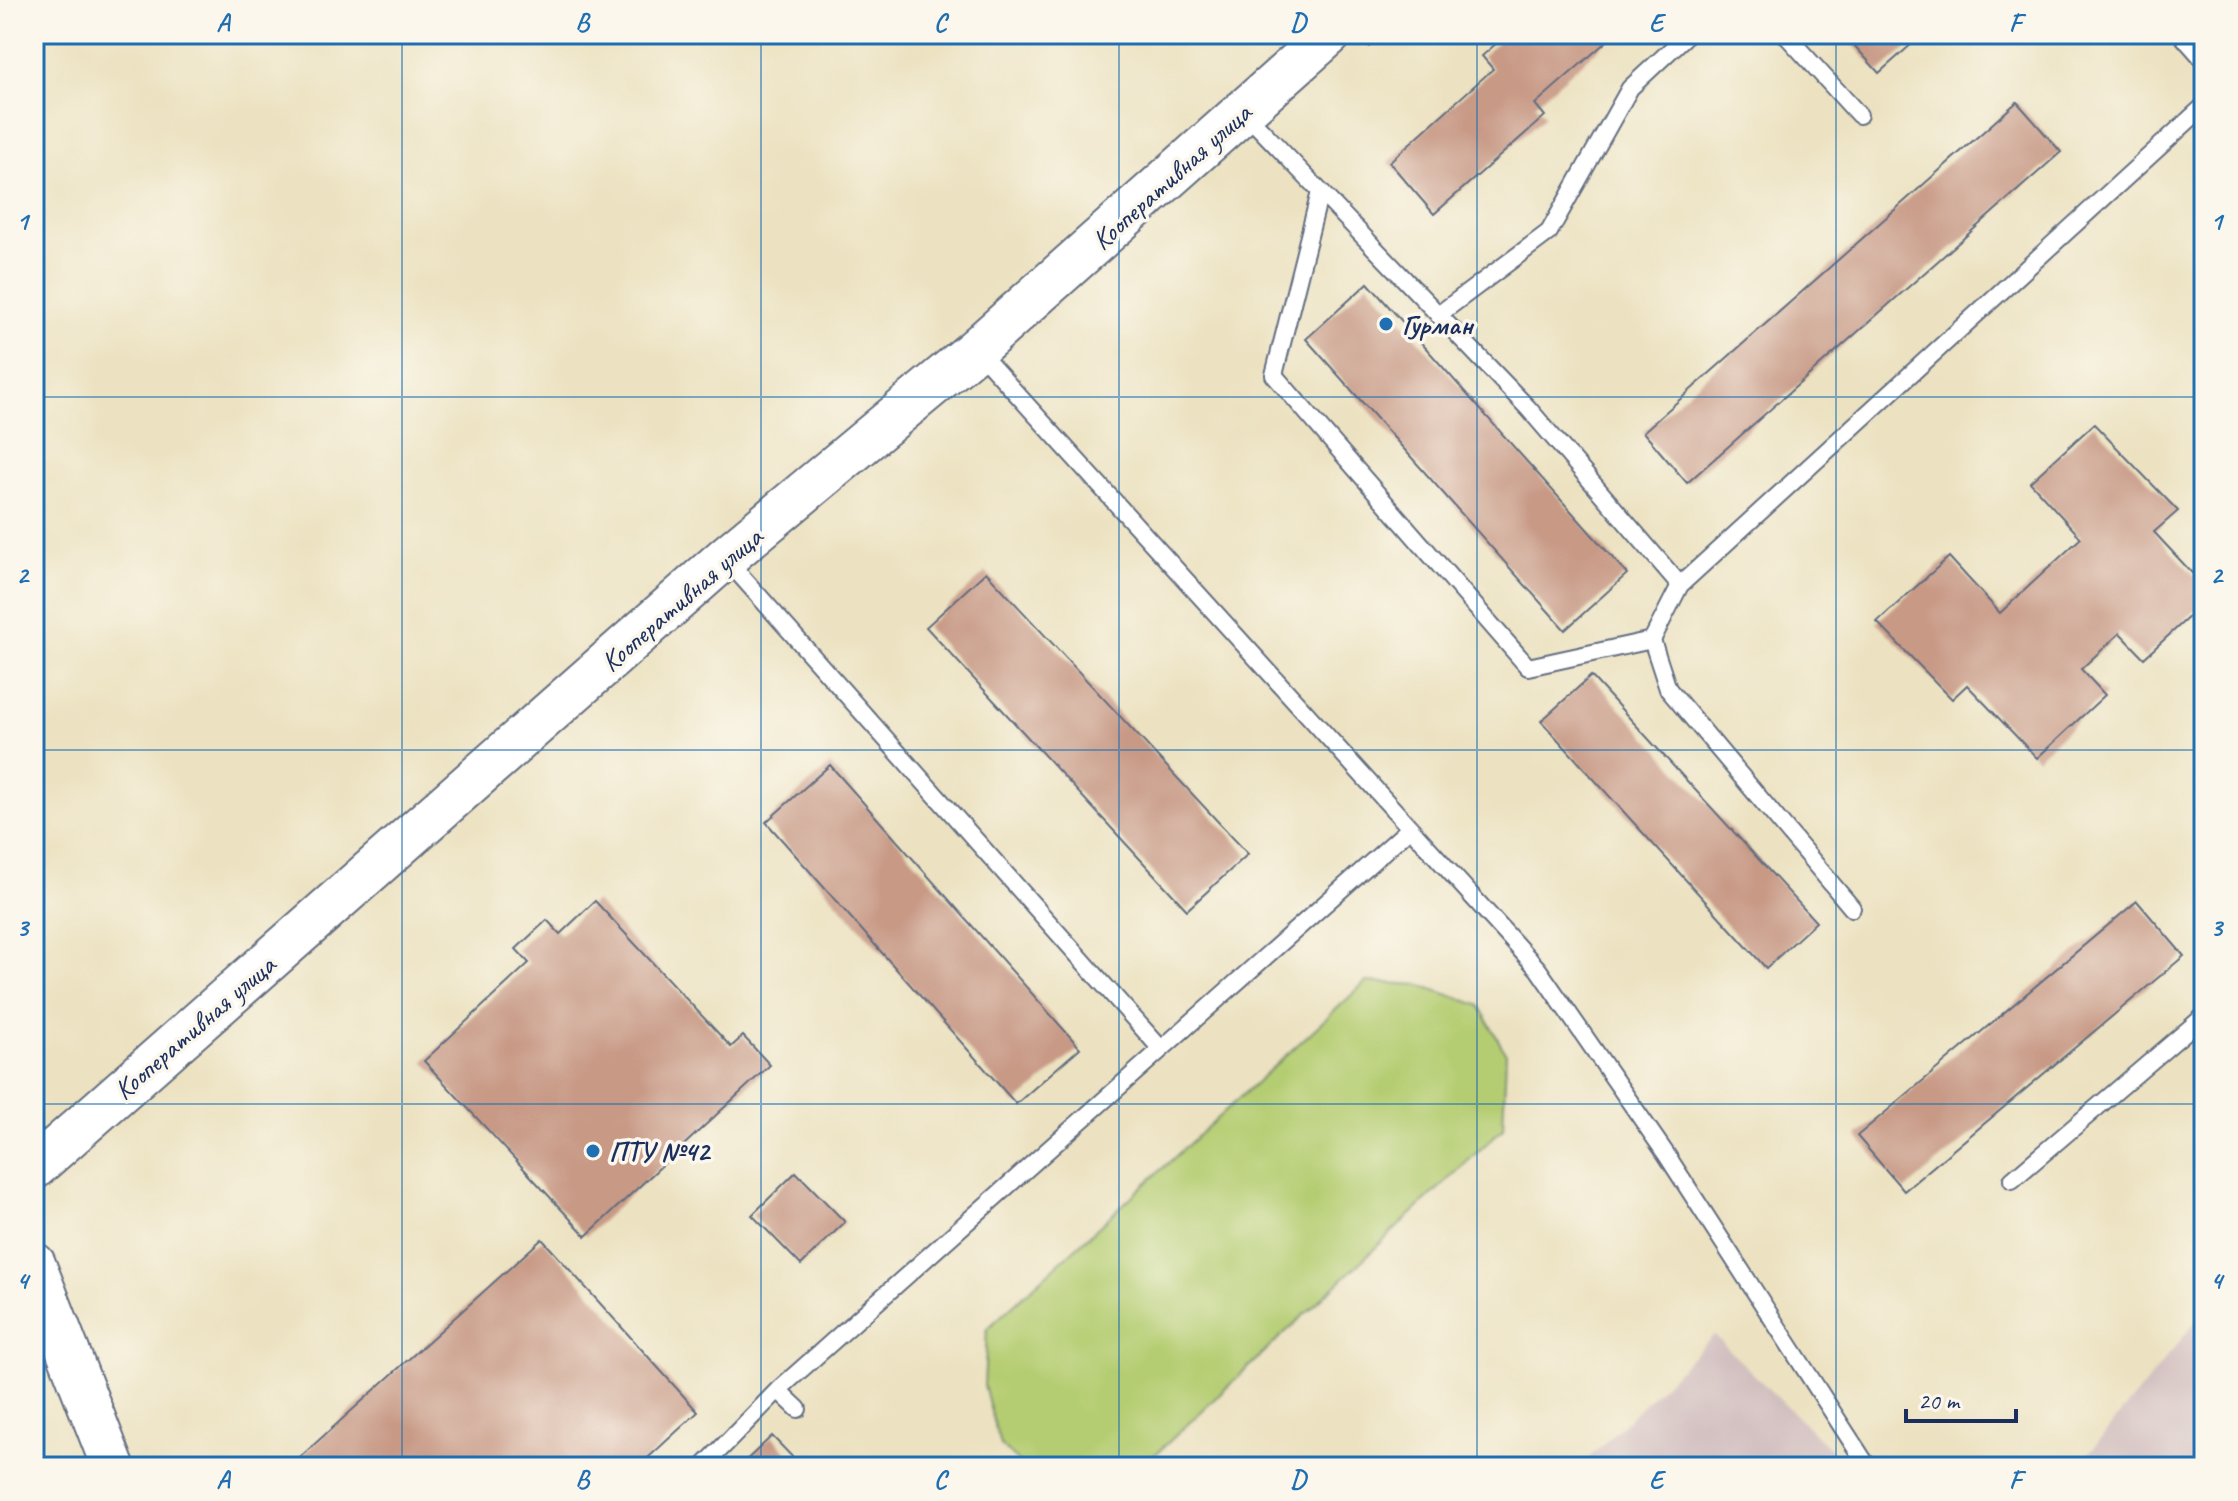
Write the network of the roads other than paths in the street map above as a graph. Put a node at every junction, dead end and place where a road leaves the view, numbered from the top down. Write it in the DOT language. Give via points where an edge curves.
graph roads {
  1 [pos="1330,34"];
  2 [pos="1688,34"];
  3 [pos="1785,34"];
  4 [pos="2181,34"];
  5 [pos="2204,60"];
  6 [pos="2204,106"];
  7 [pos="1244,111"];
  8 [pos="1859,115"];
  9 [pos="1320,192"];
  10 [pos="1438,315"];
  11 [pos="976,349"];
  12 [pos="725,558"];
  13 [pos="1680,585"];
  14 [pos="1652,640"];
  15 [pos="1409,829"];
  16 [pos="1852,908"];
  17 [pos="2204,1016"];
  18 [pos="1161,1049"];
  19 [pos="34,1168"];
  20 [pos="2012,1180"];
  21 [pos="34,1264"];
  22 [pos="778,1390"];
  23 [pos="798,1409"];
  24 [pos="113,1467"];
  25 [pos="703,1467"];
  26 [pos="1868,1467"];
  1 -- 7 [label="street, Кооперативная улица"];
  2 -- 10 [label="lane" via="1630,88 1549,232"];
  3 -- 8 [label="lane"];
  4 -- 5 [label="lane"];
  6 -- 13 [label="lane"];
  7 -- 9 [label="lane"];
  7 -- 11 [label="street, Кооперативная улица"];
  9 -- 10 [label="lane"];
  9 -- 14 [label="lane" via="1274,375 1528,667"];
  10 -- 13 [label="lane" via="1528,408"];
  11 -- 12 [label="street, Кооперативная улица"];
  11 -- 15 [label="lane"];
  12 -- 18 [label="lane"];
  12 -- 19 [label="street, Кооперативная улица"];
  13 -- 14 [label="lane"];
  14 -- 16 [label="lane" via="1668,689"];
  15 -- 18 [label="lane"];
  15 -- 26 [label="lane" via="1538,969 1666,1154"];
  17 -- 20 [label="lane"];
  18 -- 22 [label="lane"];
  21 -- 24 [label="street"];
  22 -- 23 [label="lane"];
  22 -- 25 [label="lane"];
}
